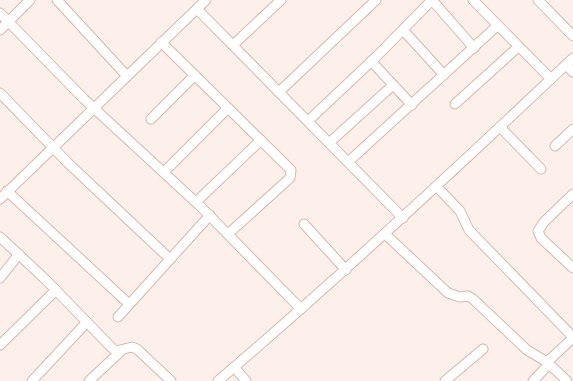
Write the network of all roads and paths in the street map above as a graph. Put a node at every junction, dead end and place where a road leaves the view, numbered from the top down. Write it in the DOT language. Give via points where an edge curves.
graph roads {
  1 [pos="30,0"];
  2 [pos="57,0"];
  3 [pos="206,0"];
  4 [pos="281,0"];
  5 [pos="376,0"];
  6 [pos="432,0"];
  7 [pos="473,0"];
  8 [pos="538,0"];
  9 [pos="197,9"];
  10 [pos="0,13"];
  11 [pos="8,22"];
  12 [pos="497,26"];
  13 [pos="0,30"];
  14 [pos="403,30"];
  15 [pos="573,36"];
  16 [pos="161,42"];
  17 [pos="233,45"];
  18 [pos="518,47"];
  19 [pos="474,48"];
  20 [pos="573,58"];
  21 [pos="371,61"];
  22 [pos="566,65"];
  23 [pos="573,72"];
  24 [pos="444,75"];
  25 [pos="126,76"];
  26 [pos="195,76"];
  27 [pos="551,79"];
  28 [pos="393,85"];
  29 [pos="279,92"];
  30 [pos="0,94"];
  31 [pos="455,104"];
  32 [pos="412,105"];
  33 [pos="93,108"];
  34 [pos="228,108"];
  35 [pos="151,119"];
  36 [pos="308,121"];
  37 [pos="500,127"];
  38 [pos="573,129"];
  39 [pos="261,140"];
  40 [pos="329,143"];
  41 [pos="555,146"];
  42 [pos="53,147"];
  43 [pos="348,162"];
  44 [pos="541,169"];
  45 [pos="164,172"];
  46 [pos="437,187"];
  47 [pos="7,191"];
  48 [pos="572,197"];
  49 [pos="0,200"];
  50 [pos="196,202"];
  51 [pos="210,215"];
  52 [pos="403,218"];
  53 [pos="304,224"];
  54 [pos="228,234"];
  55 [pos="385,234"];
  56 [pos="0,237"];
  57 [pos="19,254"];
  58 [pos="170,259"];
  59 [pos="573,268"];
  60 [pos="346,270"];
  61 [pos="0,278"];
  62 [pos="56,290"];
  63 [pos="129,304"];
  64 [pos="301,309"];
  65 [pos="118,316"];
  66 [pos="87,322"];
  67 [pos="573,337"];
  68 [pos="0,345"];
  69 [pos="482,349"];
  70 [pos="121,351"];
  71 [pos="548,363"];
  72 [pos="234,368"];
  73 [pos="32,381"];
  74 [pos="89,381"];
  75 [pos="171,381"];
  76 [pos="218,381"];
  77 [pos="246,381"];
  78 [pos="445,381"];
  79 [pos="533,381"];
  80 [pos="567,381"];
  1 -- 11 [label="street"];
  2 -- 25 [label="street"];
  3 -- 9 [label="street"];
  4 -- 17 [label="street"];
  5 -- 29 [label="street"];
  6 -- 14 [label="street"];
  6 -- 19 [label="street"];
  7 -- 12 [label="street"];
  8 -- 15 [label="street"];
  9 -- 16 [label="street"];
  9 -- 17 [label="street"];
  10 -- 11 [label="street"];
  11 -- 13 [label="street"];
  11 -- 33 [label="street"];
  12 -- 18 [label="street"];
  12 -- 19 [label="street"];
  14 -- 21 [label="street"];
  14 -- 24 [label="street"];
  16 -- 25 [label="street"];
  16 -- 26 [label="street"];
  17 -- 29 [label="street"];
  18 -- 27 [label="street"];
  18 -- 31 [label="street"];
  19 -- 24 [label="street"];
  20 -- 22 [label="street"];
  21 -- 28 [label="street"];
  21 -- 36 [label="street"];
  22 -- 23 [label="street"];
  22 -- 27 [label="street"];
  24 -- 32 [label="street"];
  25 -- 33 [label="street"];
  26 -- 34 [label="street"];
  26 -- 35 [label="street"];
  27 -- 37 [label="street"];
  28 -- 32 [label="street"];
  28 -- 40 [label="street"];
  29 -- 36 [label="street"];
  30 -- 42 [label="street"];
  32 -- 43 [label="street"];
  33 -- 42 [label="street"];
  33 -- 45 [label="street"];
  34 -- 39 [label="street"];
  34 -- 45 [label="street"];
  36 -- 40 [label="street"];
  37 -- 44 [label="street"];
  37 -- 46 [label="street"];
  38 -- 41 [label="street"];
  39 -- 50 [label="street"];
  39 -- 54 [label="street" via="290,170 290,178"];
  40 -- 43 [label="street"];
  42 -- 47 [label="street"];
  42 -- 58 [label="street"];
  43 -- 52 [label="street"];
  45 -- 50 [label="street"];
  46 -- 52 [label="street"];
  46 -- 67 [label="street" via="460,211 469,230"];
  47 -- 49 [label="street"];
  47 -- 63 [label="street"];
  48 -- 59 [label="street" via="544,222 538,232 541,238"];
  50 -- 51 [label="street"];
  51 -- 54 [label="street"];
  51 -- 58 [label="street"];
  52 -- 55 [label="street"];
  53 -- 60 [label="street"];
  54 -- 64 [label="street"];
  55 -- 60 [label="street"];
  55 -- 71 [label="street" via="448,293 473,299 527,350"];
  56 -- 57 [label="street"];
  57 -- 61 [label="street"];
  57 -- 62 [label="street"];
  58 -- 63 [label="street"];
  60 -- 64 [label="street"];
  62 -- 66 [label="street"];
  62 -- 68 [label="street"];
  63 -- 65 [label="street"];
  64 -- 72 [label="street"];
  66 -- 70 [label="street" via="111,347"];
  66 -- 73 [label="street"];
  67 -- 71 [label="street"];
  69 -- 78 [label="street"];
  70 -- 74 [label="street"];
  70 -- 75 [label="street" via="132,347 137,349"];
  71 -- 79 [label="street"];
  71 -- 80 [label="street"];
  72 -- 76 [label="street"];
  72 -- 77 [label="street"];
}
